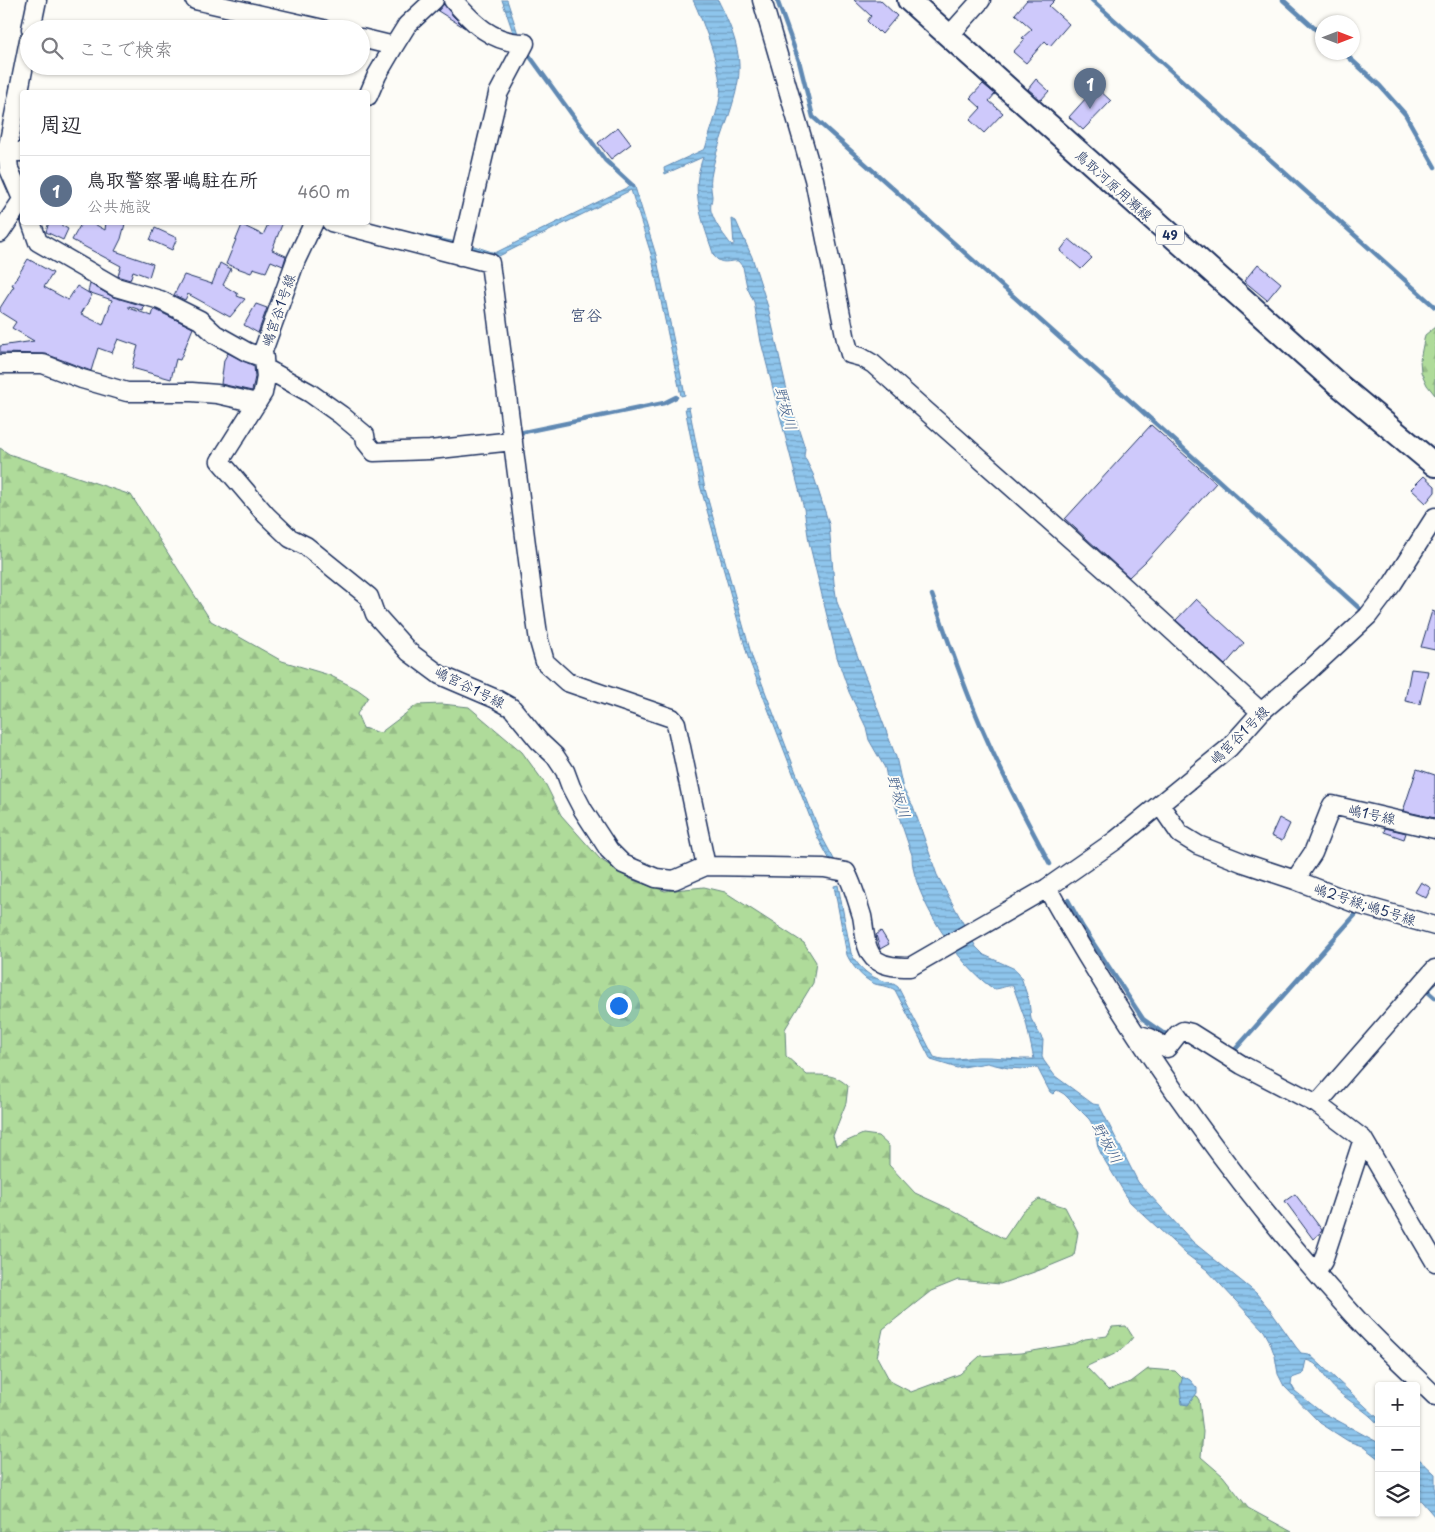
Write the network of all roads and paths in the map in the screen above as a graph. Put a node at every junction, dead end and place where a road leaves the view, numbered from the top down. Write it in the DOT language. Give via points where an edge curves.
graph roads {
  1 [pos="37,0"];
  2 [pos="195,0"];
  3 [pos="434,0"];
  4 [pos="453,0"];
  5 [pos="762,0"];
  6 [pos="909,0"];
  7 [pos="981,0"];
  8 [pos="33,20"];
  9 [pos="283,20"];
  10 [pos="949,36"];
  11 [pos="370,40"];
  12 [pos="394,46"];
  13 [pos="23,75"];
  14 [pos="20,90"];
  15 [pos="370,91"];
  16 [pos="20,93"];
  17 [pos="10,151"];
  18 [pos="20,194"];
  19 [pos="20,202"];
  20 [pos="32,225"];
  21 [pos="313,225"];
  22 [pos="342,225"];
  23 [pos="0,233"];
  24 [pos="460,256"];
  25 [pos="264,363"];
  26 [pos="0,364"];
  27 [pos="257,403"];
  28 [pos="513,441"];
  29 [pos="1435,465"];
  30 [pos="1435,517"];
  31 [pos="1261,712"];
  32 [pos="1160,805"];
  33 [pos="1435,829"];
  34 [pos="706,866"];
  35 [pos="1295,880"];
  36 [pos="1047,888"];
  37 [pos="1435,926"];
  38 [pos="1435,969"];
  39 [pos="1136,1034"];
  40 [pos="1317,1104"];
  41 [pos="1363,1139"];
  42 [pos="1435,1262"];
  43 [pos="1316,1272"];
  44 [pos="1435,1396"];
  1 -- 8 [label="street"];
  2 -- 9 [label="street"];
  3 -- 12 [label="street" via="408,25"];
  4 -- 24 [label="street" via="477,26 513,43 525,43 498,94"];
  5 -- 31 [label="street" via="814,179 850,354 873,364"];
  6 -- 10 [label="main road, 鳥取河原用瀬線 / 49"];
  7 -- 10 [label="street"];
  10 -- 29 [label="main road, 鳥取河原用瀬線 / 49" via="1333,380"];
  11 -- 12 [label="street"];
  12 -- 15 [label="street"];
  13 -- 14 [label="street"];
  16 -- 17 [label="street"];
  17 -- 18 [label="street" via="9,169"];
  19 -- 23 [label="street"];
  20 -- 25 [label="street" via="38,242 116,287 160,300 200,320 215,334"];
  21 -- 25 [label="street, 嶋宮谷1号線" via="296,260 263,351"];
  22 -- 24 [label="street"];
  24 -- 28 [label="street" via="490,263"];
  25 -- 27 [label="street, 嶋宮谷1号線" via="266,377"];
  25 -- 28 [label="street" via="341,415 365,435 374,452"];
  26 -- 27 [label="street" via="43,364 127,392 217,394"];
  27 -- 34 [label="street, 嶋宮谷1号線" via="220,462 266,515 290,538 306,546 369,597 375,614 396,639 424,663 440,674 512,708 555,756 582,810 609,850 624,864 656,878 674,880"];
  28 -- 34 [label="street" via="538,633 545,662 567,682 672,718 676,723"];
  30 -- 31 [label="street, 嶋宮谷1号線" via="1368,616"];
  31 -- 32 [label="street, 嶋宮谷1号線" via="1229,748"];
  32 -- 35 [label="street, 嶋2号線;嶋5号線" via="1180,834 1198,845"];
  32 -- 36 [label="street, 嶋宮谷1号線"];
  33 -- 35 [label="street, 嶋1号線" via="1332,805 1312,853"];
  34 -- 36 [label="street, 嶋宮谷1号線" via="824,868 846,872 853,885 866,944 875,960 890,966 910,967"];
  35 -- 37 [label="street, 嶋2号線;嶋5号線" via="1357,904"];
  36 -- 39 [label="street"];
  38 -- 40 [label="street"];
  39 -- 40 [label="street" via="1167,1048 1178,1034 1183,1031 1191,1033 1242,1065"];
  39 -- 43 [label="street" via="1258,1203"];
  40 -- 41 [label="street"];
  41 -- 42 [label="street"];
  41 -- 43 [label="street" via="1323,1261"];
  43 -- 44 [label="street" via="1347,1309"];
}
